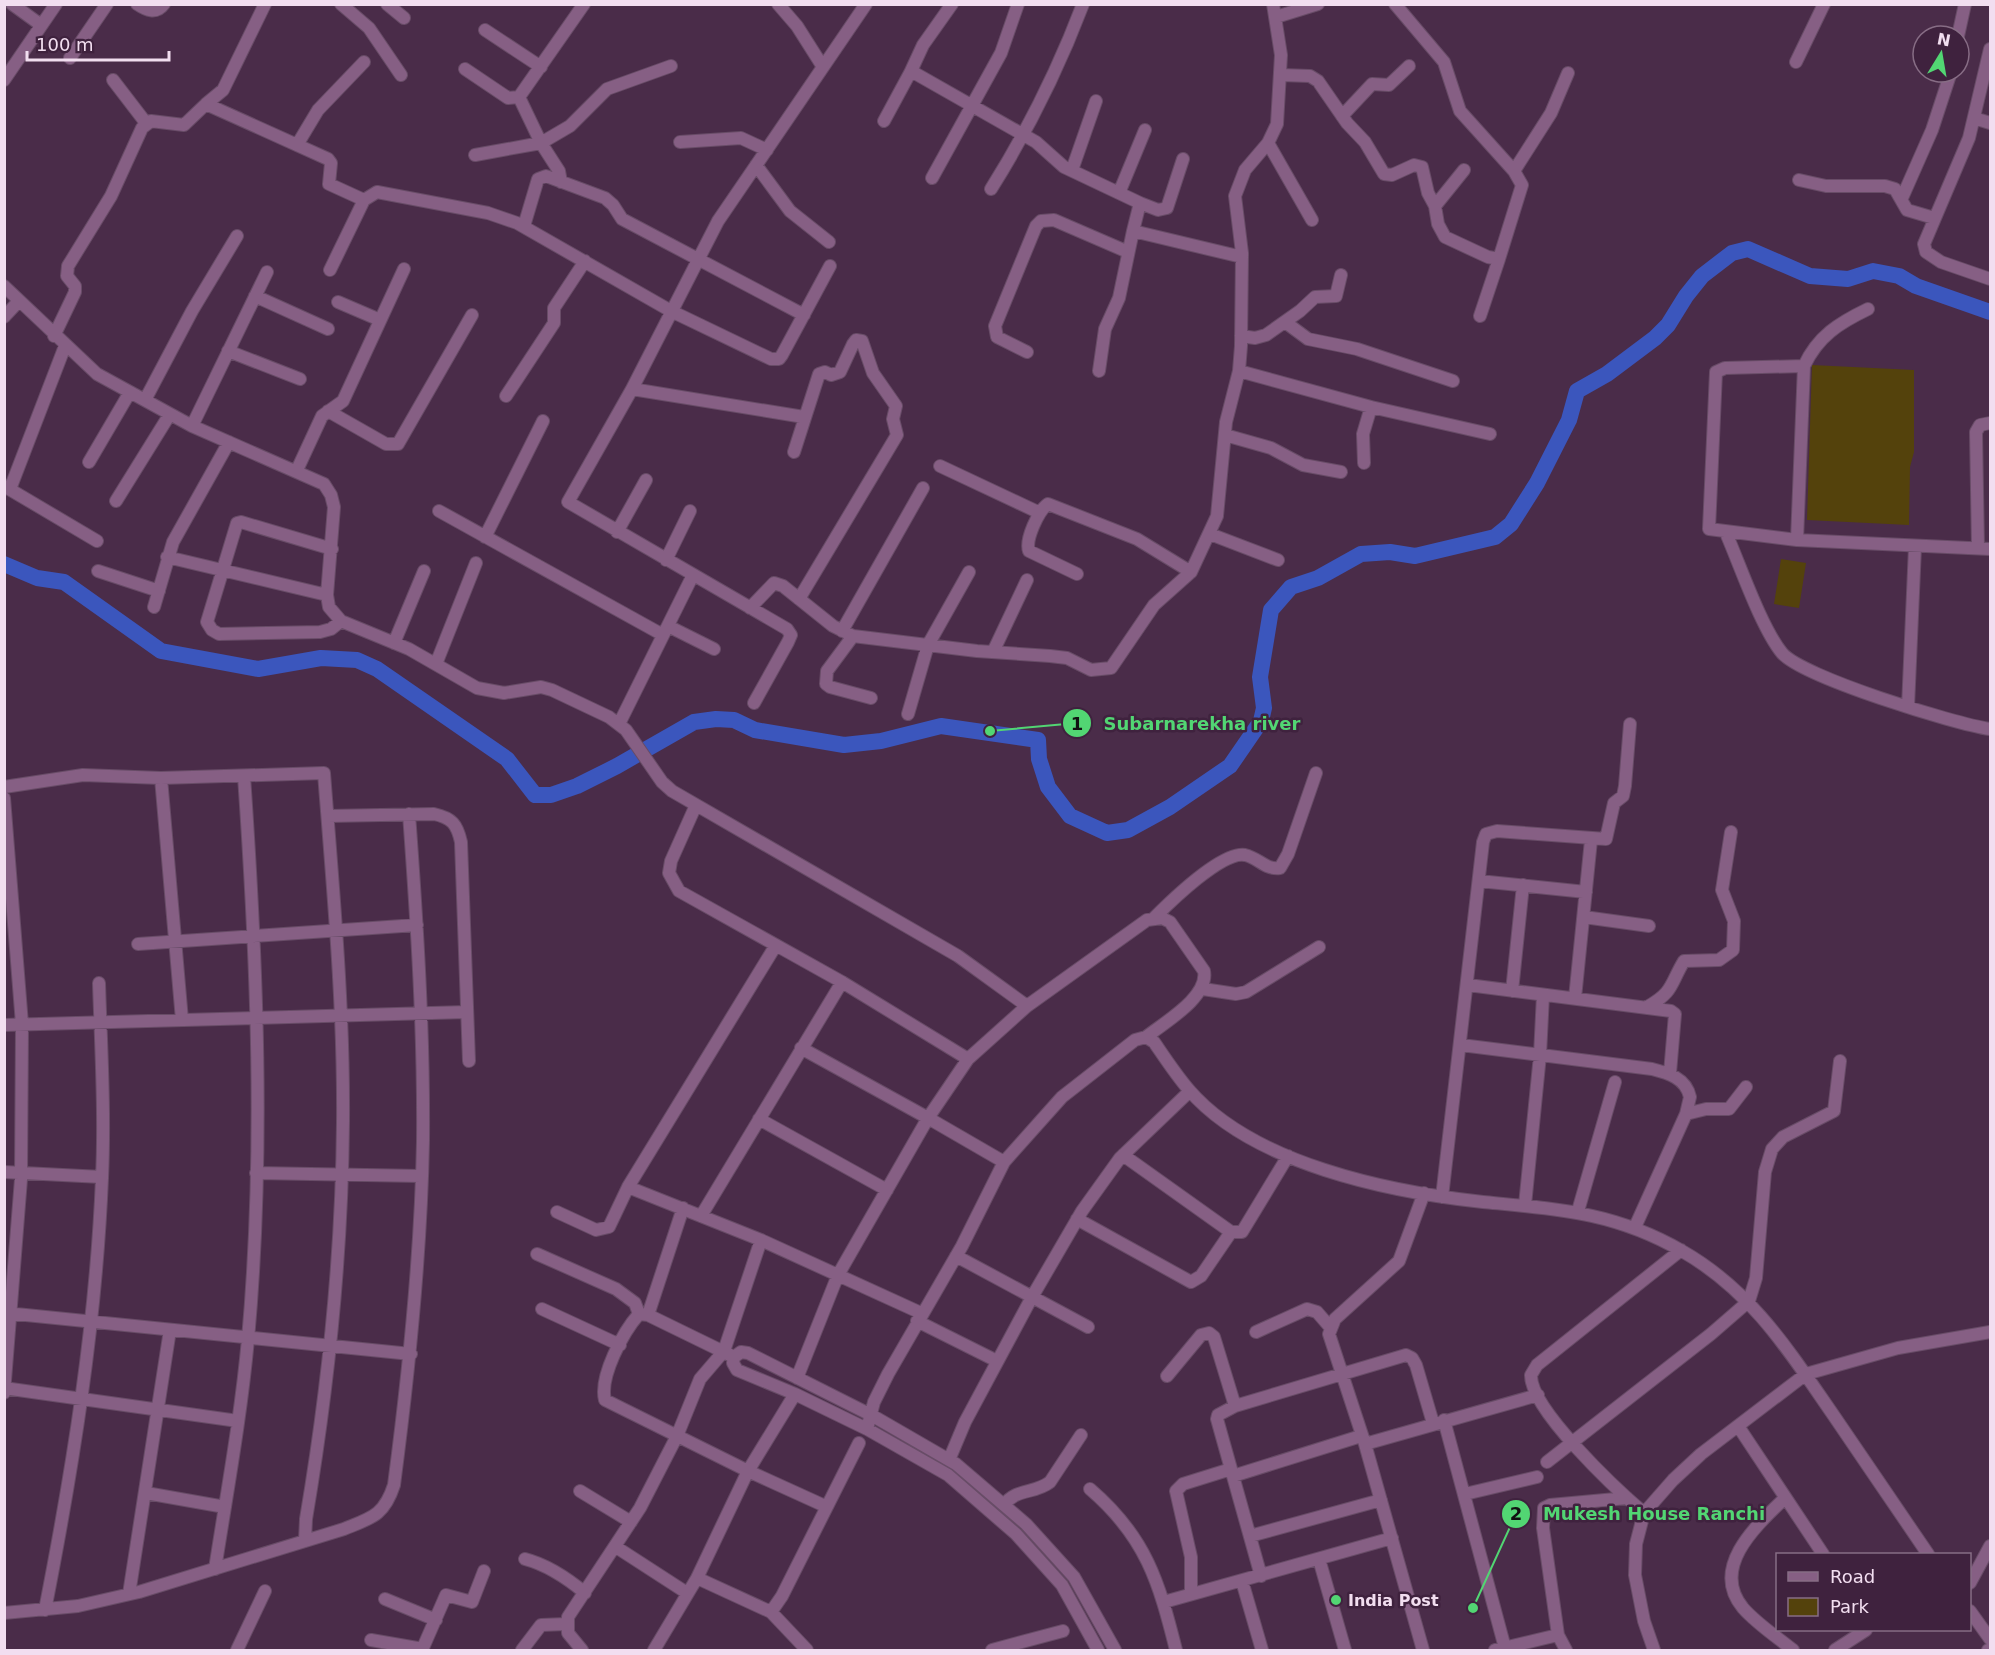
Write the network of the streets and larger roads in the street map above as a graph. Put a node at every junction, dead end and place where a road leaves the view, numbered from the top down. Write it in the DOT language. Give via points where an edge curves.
graph roads {
  1 [pos="12,4"];
  2 [pos="56,4"];
  3 [pos="107,4"];
  4 [pos="137,4"];
  5 [pos="164,4"];
  6 [pos="265,4"];
  7 [pos="341,4"];
  8 [pos="387,4"];
  9 [pos="584,4"];
  10 [pos="778,4"];
  11 [pos="866,4"];
  12 [pos="1018,4"];
  13 [pos="1083,4"];
  14 [pos="1318,4"];
  15 [pos="1395,4"];
  16 [pos="1824,4"];
  17 [pos="1965,4"];
  18 [pos="951,5"];
  19 [pos="1274,10"];
  20 [pos="404,18"];
  21 [pos="1961,24"];
  22 [pos="41,25"];
  23 [pos="485,30"];
  24 [pos="1990,49"];
  25 [pos="70,58"];
  26 [pos="364,62"];
  27 [pos="1796,62"];
  28 [pos="671,66"];
  29 [pos="1408,66"];
  30 [pos="541,67"];
  31 [pos="823,67"];
  32 [pos="465,69"];
  33 [pos="911,71"];
  34 [pos="1568,73"];
  35 [pos="401,75"];
  36 [pos="1281,75"];
  37 [pos="4,80"];
  38 [pos="113,80"];
  39 [pos="1947,84"];
  40 [pos="519,97"];
  41 [pos="1096,101"];
  42 [pos="206,104"];
  43 [pos="973,107"];
  44 [pos="1342,116"];
  45 [pos="1974,118"];
  46 [pos="884,121"];
  47 [pos="146,123"];
  48 [pos="1990,123"];
  49 [pos="1145,130"];
  50 [pos="1024,135"];
  51 [pos="680,142"];
  52 [pos="541,143"];
  53 [pos="1268,143"];
  54 [pos="297,145"];
  55 [pos="766,150"];
  56 [pos="475,155"];
  57 [pos="1183,159"];
  58 [pos="756,165"];
  59 [pos="1072,170"];
  60 [pos="1464,170"];
  61 [pos="1514,171"];
  62 [pos="932,178"];
  63 [pos="1799,180"];
  64 [pos="561,182"];
  65 [pos="991,189"];
  66 [pos="1119,193"];
  67 [pos="1902,198"];
  68 [pos="364,200"];
  69 [pos="1140,203"];
  70 [pos="1435,206"];
  71 [pos="1934,218"];
  72 [pos="1312,220"];
  73 [pos="524,226"];
  74 [pos="1133,231"];
  75 [pos="237,236"];
  76 [pos="829,242"];
  77 [pos="1128,252"];
  78 [pos="1242,257"];
  79 [pos="698,259"];
  80 [pos="1499,259"];
  81 [pos="585,261"];
  82 [pos="830,266"];
  83 [pos="404,269"];
  84 [pos="330,270"];
  85 [pos="267,272"];
  86 [pos="1341,275"];
  87 [pos="1990,279"];
  88 [pos="4,286"];
  89 [pos="255,296"];
  90 [pos="19,301"];
  91 [pos="338,302"];
  92 [pos="1868,309"];
  93 [pos="671,311"];
  94 [pos="472,315"];
  95 [pos="804,315"];
  96 [pos="1480,316"];
  97 [pos="4,317"];
  98 [pos="380,320"];
  99 [pos="1285,322"];
  100 [pos="328,329"];
  101 [pos="54,336"];
  102 [pos="1241,336"];
  103 [pos="65,346"];
  104 [pos="228,351"];
  105 [pos="1027,352"];
  106 [pos="1803,366"];
  107 [pos="1099,371"];
  108 [pos="1239,371"];
  109 [pos="300,379"];
  110 [pos="1453,381"];
  111 [pos="632,389"];
  112 [pos="130,392"];
  113 [pos="506,396"];
  114 [pos="145,400"];
  115 [pos="1371,407"];
  116 [pos="328,411"];
  117 [pos="170,414"];
  118 [pos="804,417"];
  119 [pos="543,421"];
  120 [pos="1990,423"];
  121 [pos="192,426"];
  122 [pos="1490,434"];
  123 [pos="1225,435"];
  124 [pos="230,442"];
  125 [pos="794,452"];
  126 [pos="89,462"];
  127 [pos="1364,463"];
  128 [pos="940,466"];
  129 [pos="297,470"];
  130 [pos="1341,472"];
  131 [pos="646,480"];
  132 [pos="8,488"];
  133 [pos="923,488"];
  134 [pos="116,501"];
  135 [pos="440,511"];
  136 [pos="690,511"];
  137 [pos="1040,513"];
  138 [pos="617,532"];
  139 [pos="1726,533"];
  140 [pos="1209,534"];
  141 [pos="485,537"];
  142 [pos="1797,540"];
  143 [pos="97,542"];
  144 [pos="1915,547"];
  145 [pos="1984,548"];
  146 [pos="332,549"];
  147 [pos="167,557"];
  148 [pos="666,560"];
  149 [pos="1278,560"];
  150 [pos="476,563"];
  151 [pos="222,570"];
  152 [pos="98,571"];
  153 [pos="424,571"];
  154 [pos="969,572"];
  155 [pos="1191,572"];
  156 [pos="1077,574"];
  157 [pos="693,575"];
  158 [pos="1027,580"];
  159 [pos="159,591"];
  160 [pos="327,595"];
  161 [pos="799,599"];
  162 [pos="154,607"];
  163 [pos="750,608"];
  164 [pos="341,621"];
  165 [pos="666,631"];
  166 [pos="848,633"];
  167 [pos="394,642"];
  168 [pos="928,645"];
  169 [pos="714,649"];
  170 [pos="993,652"];
  171 [pos="436,664"];
  172 [pos="871,698"];
  173 [pos="754,703"];
  174 [pos="1908,707"];
  175 [pos="908,714"];
  176 [pos="1630,724"];
  177 [pos="623,727"];
  178 [pos="1990,729"];
  179 [pos="1316,773"];
  180 [pos="244,776"];
  181 [pos="161,778"];
  182 [pos="4,787"];
  183 [pos="4,798"];
  184 [pos="696,805"];
  185 [pos="409,814"];
  186 [pos="328,816"];
  187 [pos="1731,832"];
  188 [pos="1592,840"];
  189 [pos="1479,881"];
  190 [pos="1523,885"];
  191 [pos="1586,892"];
  192 [pos="1584,917"];
  193 [pos="1154,918"];
  194 [pos="417,925"];
  195 [pos="1649,926"];
  196 [pos="336,931"];
  197 [pos="256,936"];
  198 [pos="177,942"];
  199 [pos="138,944"];
  200 [pos="776,945"];
  201 [pos="1319,948"];
  202 [pos="18,950"];
  203 [pos="4,951"];
  204 [pos="842,982"];
  205 [pos="99,983"];
  206 [pos="1468,985"];
  207 [pos="1203,989"];
  208 [pos="1512,991"];
  209 [pos="1543,996"];
  210 [pos="1575,998"];
  211 [pos="1027,1006"];
  212 [pos="1647,1007"];
  213 [pos="422,1012"];
  214 [pos="467,1012"];
  215 [pos="341,1015"];
  216 [pos="258,1017"];
  217 [pos="182,1020"];
  218 [pos="100,1022"];
  219 [pos="22,1024"];
  220 [pos="4,1025"];
  221 [pos="1146,1036"];
  222 [pos="1461,1045"];
  223 [pos="801,1048"];
  224 [pos="1540,1055"];
  225 [pos="968,1059"];
  226 [pos="469,1061"];
  227 [pos="1840,1061"];
  228 [pos="1670,1073"];
  229 [pos="1615,1082"];
  230 [pos="1746,1087"];
  231 [pos="1190,1091"];
  232 [pos="1686,1114"];
  233 [pos="928,1118"];
  234 [pos="759,1119"];
  235 [pos="1123,1155"];
  236 [pos="1288,1156"];
  237 [pos="1004,1162"];
  238 [pos="4,1172"];
  239 [pos="21,1172"];
  240 [pos="256,1173"];
  241 [pos="341,1174"];
  242 [pos="421,1176"];
  243 [pos="102,1177"];
  244 [pos="628,1187"];
  245 [pos="887,1190"];
  246 [pos="1424,1193"];
  247 [pos="1442,1197"];
  248 [pos="1525,1205"];
  249 [pos="683,1208"];
  250 [pos="1578,1211"];
  251 [pos="557,1212"];
  252 [pos="701,1216"];
  253 [pos="1077,1219"];
  254 [pos="1635,1227"];
  255 [pos="1231,1232"];
  256 [pos="761,1240"];
  257 [pos="1681,1250"];
  258 [pos="537,1254"];
  259 [pos="956,1256"];
  260 [pos="838,1275"];
  261 [pos="1032,1297"];
  262 [pos="1749,1301"];
  263 [pos="543,1309"];
  264 [pos="9,1313"];
  265 [pos="644,1315"];
  266 [pos="919,1317"];
  267 [pos="91,1322"];
  268 [pos="1088,1326"];
  269 [pos="1330,1327"];
  270 [pos="170,1330"];
  271 [pos="1256,1332"];
  272 [pos="1990,1332"];
  273 [pos="248,1338"];
  274 [pos="621,1345"];
  275 [pos="329,1347"];
  276 [pos="411,1354"];
  277 [pos="729,1354"];
  278 [pos="997,1361"];
  279 [pos="1342,1373"];
  280 [pos="1806,1374"];
  281 [pos="1167,1376"];
  282 [pos="796,1378"];
  283 [pos="5,1388"];
  284 [pos="4,1394"];
  285 [pos="795,1394"];
  286 [pos="1538,1395"];
  287 [pos="83,1400"];
  288 [pos="1235,1406"];
  289 [pos="159,1410"];
  290 [pos="873,1416"];
  291 [pos="238,1421"];
  292 [pos="1438,1422"];
  293 [pos="1738,1426"];
  294 [pos="867,1430"];
  295 [pos="1081,1435"];
  296 [pos="677,1436"];
  297 [pos="1363,1440"];
  298 [pos="1572,1442"];
  299 [pos="859,1443"];
  300 [pos="949,1460"];
  301 [pos="1547,1462"];
  302 [pos="748,1472"];
  303 [pos="1232,1472"];
  304 [pos="1537,1477"];
  305 [pos="1090,1489"];
  306 [pos="580,1491"];
  307 [pos="146,1493"];
  308 [pos="1465,1494"];
  309 [pos="1627,1498"];
  310 [pos="1785,1498"];
  311 [pos="1381,1500"];
  312 [pos="1004,1505"];
  313 [pos="825,1506"];
  314 [pos="225,1508"];
  315 [pos="1644,1513"];
  316 [pos="631,1522"];
  317 [pos="1250,1536"];
  318 [pos="1392,1538"];
  319 [pos="305,1541"];
  320 [pos="1990,1546"];
  321 [pos="616,1548"];
  322 [pos="1822,1553"];
  323 [pos="1928,1553"];
  324 [pos="525,1559"];
  325 [pos="1319,1559"];
  326 [pos="215,1569"];
  327 [pos="484,1571"];
  328 [pos="1261,1576"];
  329 [pos="697,1578"];
  330 [pos="1242,1581"];
  331 [pos="1971,1581"];
  332 [pos="265,1591"];
  333 [pos="585,1593"];
  334 [pos="687,1593"];
  335 [pos="129,1594"];
  336 [pos="1191,1594"];
  337 [pos="385,1599"];
  338 [pos="1164,1602"];
  339 [pos="45,1611"];
  340 [pos="771,1612"];
  341 [pos="1971,1612"];
  342 [pos="4,1613"];
  343 [pos="436,1620"];
  344 [pos="566,1624"];
  345 [pos="1063,1631"];
  346 [pos="1863,1631"];
  347 [pos="1558,1635"];
  348 [pos="1990,1639"];
  349 [pos="371,1640"];
  350 [pos="1500,1649"];
  351 [pos="237,1650"];
  352 [pos="422,1650"];
  353 [pos="522,1650"];
  354 [pos="582,1650"];
  355 [pos="656,1650"];
  356 [pos="807,1650"];
  357 [pos="992,1650"];
  358 [pos="1098,1650"];
  359 [pos="1114,1650"];
  360 [pos="1176,1650"];
  361 [pos="1262,1650"];
  362 [pos="1345,1650"];
  363 [pos="1423,1650"];
  364 [pos="1566,1650"];
  365 [pos="1654,1650"];
  366 [pos="1793,1650"];
  367 [pos="1835,1650"];
  1 -- 22 [label="street"];
  2 -- 22 [label="street"];
  3 -- 25 [label="street"];
  4 -- 5 [label="street" via="156,11"];
  6 -- 42 [label="street" via="224,90"];
  7 -- 35 [label="street" via="369,28"];
  8 -- 20 [label="street"];
  9 -- 30 [label="street"];
  10 -- 31 [label="street"];
  11 -- 31 [label="street"];
  12 -- 43 [label="street" via="1001,53"];
  13 -- 50 [label="street" via="1056,73"];
  14 -- 19 [label="street"];
  15 -- 61 [label="street" via="1444,62 1460,111"];
  16 -- 27 [label="street"];
  17 -- 21 [label="street"];
  18 -- 33 [label="street" via="923,45"];
  19 -- 36 [label="street"];
  22 -- 37 [label="street"];
  23 -- 30 [label="street"];
  24 -- 45 [label="street"];
  26 -- 54 [label="street" via="318,110"];
  28 -- 52 [label="street" via="607,88 570,126"];
  29 -- 44 [label="street" via="1389,86 1372,84"];
  30 -- 40 [label="street"];
  31 -- 55 [label="street"];
  32 -- 40 [label="street" via="508,98"];
  33 -- 43 [label="street"];
  33 -- 46 [label="street"];
  34 -- 61 [label="street" via="1547,120"];
  36 -- 44 [label="street" via="1314,77"];
  36 -- 53 [label="street" via="1277,124"];
  38 -- 47 [label="street"];
  39 -- 67 [label="street"];
  40 -- 52 [label="street"];
  41 -- 59 [label="street"];
  42 -- 47 [label="street" via="184,125"];
  42 -- 54 [label="street"];
  43 -- 50 [label="street"];
  43 -- 62 [label="street"];
  44 -- 70 [label="street" via="1365,142 1384,174 1392,175 1414,165 1422,167"];
  45 -- 48 [label="street"];
  45 -- 71 [label="street"];
  47 -- 101 [label="street" via="108,201 68,266 67,276 75,292"];
  49 -- 66 [label="street"];
  50 -- 59 [label="street"];
  50 -- 65 [label="street"];
  51 -- 55 [label="street" via="741,138"];
  52 -- 56 [label="street"];
  52 -- 64 [label="street" via="559,171"];
  53 -- 72 [label="street"];
  53 -- 78 [label="street" via="1245,170 1235,196"];
  54 -- 68 [label="street" via="332,163 329,184"];
  55 -- 58 [label="street"];
  57 -- 69 [label="street" via="1167,208 1158,210"];
  58 -- 76 [label="street" via="790,211"];
  58 -- 79 [label="street"];
  59 -- 66 [label="street"];
  60 -- 70 [label="street"];
  61 -- 80 [label="street" via="1522,185"];
  63 -- 67 [label="street" via="1826,186 1885,186 1895,189"];
  64 -- 73 [label="street" via="546,176 538,179"];
  64 -- 79 [label="street" via="605,198 622,219"];
  66 -- 69 [label="street"];
  67 -- 71 [label="street" via="1907,210"];
  68 -- 73 [label="street" via="377,192 488,213"];
  68 -- 84 [label="street"];
  69 -- 74 [label="street"];
  70 -- 80 [label="street" via="1445,237"];
  71 -- 87 [label="street" via="1925,239 1926,252 1941,262"];
  73 -- 81 [label="street"];
  74 -- 77 [label="street"];
  74 -- 78 [label="street"];
  75 -- 114 [label="street"];
  77 -- 105 [label="street" via="1054,220 1041,221 995,326 996,337"];
  77 -- 107 [label="street" via="1119,298 1105,329"];
  78 -- 102 [label="street"];
  79 -- 93 [label="street"];
  79 -- 95 [label="street"];
  80 -- 96 [label="street"];
  81 -- 93 [label="street"];
  81 -- 113 [label="street" via="554,308 550,329"];
  82 -- 95 [label="street"];
  83 -- 98 [label="street"];
  85 -- 89 [label="street"];
  86 -- 99 [label="street" via="1336,296 1315,297"];
  88 -- 90 [label="street"];
  89 -- 100 [label="street"];
  89 -- 104 [label="street"];
  90 -- 97 [label="street"];
  90 -- 101 [label="street"];
  91 -- 98 [label="street"];
  92 -- 106 [label="street" via="1828,332"];
  93 -- 95 [label="street" via="771,359 782,355"];
  93 -- 111 [label="street"];
  94 -- 116 [label="street" via="398,444 386,444"];
  98 -- 116 [label="street" via="343,401"];
  99 -- 102 [label="street" via="1261,338"];
  99 -- 110 [label="street" via="1308,339 1357,349"];
  101 -- 103 [label="street"];
  102 -- 108 [label="street"];
  103 -- 112 [label="street" via="97,374"];
  103 -- 132 [label="street"];
  104 -- 109 [label="street"];
  104 -- 121 [label="street"];
  106 -- 139 [label="street" via="1725,368 1716,374 1709,526 1711,531"];
  106 -- 142 [label="street"];
  108 -- 115 [label="street"];
  108 -- 123 [label="street"];
  111 -- 118 [label="street"];
  111 -- 138 [label="street" via="568,502"];
  112 -- 114 [label="street"];
  112 -- 126 [label="street"];
  114 -- 117 [label="street"];
  115 -- 122 [label="street"];
  115 -- 127 [label="street" via="1363,434"];
  116 -- 129 [label="street"];
  117 -- 121 [label="street"];
  117 -- 134 [label="street"];
  118 -- 125 [label="street"];
  118 -- 161 [label="street" via="819,374 840,372 853,344 862,341 873,373 896,406 893,419 897,435"];
  119 -- 141 [label="street"];
  120 -- 145 [label="street" via="1980,425 1976,432"];
  121 -- 124 [label="street"];
  123 -- 130 [label="street" via="1271,448 1303,465"];
  123 -- 140 [label="street" via="1220,502"];
  124 -- 129 [label="street"];
  124 -- 147 [label="street" via="180,527"];
  128 -- 137 [label="street"];
  129 -- 146 [label="street" via="324,484 331,495"];
  131 -- 138 [label="street"];
  132 -- 143 [label="street"];
  133 -- 166 [label="street"];
  135 -- 141 [label="street"];
  136 -- 148 [label="street"];
  137 -- 155 [label="street" via="1045,505 1052,504 1146,543"];
  137 -- 156 [label="street" via="1028,543 1029,551"];
  138 -- 148 [label="street"];
  139 -- 142 [label="street"];
  139 -- 174 [label="street" via="1768,628 1787,658"];
  140 -- 149 [label="street"];
  140 -- 155 [label="street"];
  141 -- 165 [label="street"];
  142 -- 144 [label="street"];
  144 -- 145 [label="street"];
  144 -- 174 [label="street"];
  146 -- 151 [label="street" via="241,522 234,526"];
  146 -- 160 [label="street"];
  147 -- 151 [label="street"];
  147 -- 159 [label="street"];
  148 -- 157 [label="street"];
  150 -- 171 [label="street"];
  151 -- 160 [label="street"];
  151 -- 164 [label="street" via="207,622 219,634 320,632"];
  152 -- 159 [label="street"];
  153 -- 167 [label="street"];
  154 -- 168 [label="street"];
  155 -- 170 [label="street" via="1154,605 1111,668 1091,669 1058,657"];
  157 -- 163 [label="street"];
  157 -- 165 [label="street"];
  158 -- 170 [label="street"];
  159 -- 162 [label="street"];
  160 -- 164 [label="street" via="329,607"];
  161 -- 163 [label="street" via="774,583"];
  161 -- 166 [label="street"];
  163 -- 173 [label="street" via="791,635"];
  164 -- 167 [label="street"];
  165 -- 169 [label="street"];
  165 -- 177 [label="street"];
  166 -- 168 [label="street"];
  166 -- 172 [label="street" via="827,671 826,684"];
  167 -- 171 [label="street"];
  168 -- 170 [label="street"];
  168 -- 175 [label="street"];
  171 -- 177 [label="street" via="490,692 541,687 552,690"];
  174 -- 178 [label="street"];
  176 -- 188 [label="street" via="1623,796 1614,803 1607,838"];
  177 -- 184 [label="street" via="662,782"];
  179 -- 193 [label="street" via="1280,868 1267,867 1245,855 1225,859"];
  180 -- 181 [label="street"];
  180 -- 186 [label="street" via="324,773"];
  180 -- 197 [label="street"];
  181 -- 182 [label="street" via="83,775"];
  181 -- 198 [label="street"];
  183 -- 202 [label="street"];
  184 -- 200 [label="street" via="670,861 672,882 679,891"];
  184 -- 211 [label="street" via="958,956"];
  185 -- 186 [label="street"];
  185 -- 194 [label="street"];
  185 -- 214 [label="street" via="447,817 459,831"];
  186 -- 196 [label="street"];
  187 -- 212 [label="street" via="1722,890 1734,921 1733,950 1719,960 1684,961 1669,990"];
  188 -- 189 [label="street" via="1497,831 1486,834"];
  188 -- 191 [label="street"];
  189 -- 190 [label="street"];
  189 -- 206 [label="street"];
  190 -- 191 [label="street"];
  190 -- 208 [label="street"];
  191 -- 192 [label="street"];
  192 -- 195 [label="street"];
  192 -- 210 [label="street"];
  193 -- 207 [label="street" via="1170,922 1204,971"];
  193 -- 211 [label="street"];
  194 -- 196 [label="street"];
  194 -- 213 [label="street"];
  196 -- 197 [label="street"];
  196 -- 215 [label="street"];
  197 -- 198 [label="street"];
  197 -- 216 [label="street"];
  198 -- 199 [label="street"];
  198 -- 217 [label="street"];
  200 -- 204 [label="street"];
  200 -- 244 [label="street"];
  201 -- 207 [label="street" via="1246,992 1228,994"];
  202 -- 203 [label="street"];
  202 -- 219 [label="street"];
  204 -- 223 [label="street"];
  204 -- 225 [label="street"];
  205 -- 218 [label="street"];
  206 -- 208 [label="street"];
  206 -- 222 [label="street"];
  207 -- 221 [label="street"];
  208 -- 209 [label="street"];
  209 -- 210 [label="street"];
  209 -- 224 [label="street"];
  210 -- 212 [label="street"];
  211 -- 225 [label="street"];
  212 -- 228 [label="street" via="1675,1014"];
  213 -- 214 [label="street"];
  213 -- 215 [label="street"];
  213 -- 242 [label="street"];
  214 -- 226 [label="street"];
  215 -- 216 [label="street"];
  215 -- 241 [label="street"];
  216 -- 217 [label="street"];
  216 -- 240 [label="street"];
  217 -- 218 [label="street"];
  218 -- 219 [label="street"];
  218 -- 243 [label="street"];
  219 -- 220 [label="street"];
  219 -- 239 [label="street"];
  221 -- 231 [label="street"];
  221 -- 237 [label="street" via="1134,1040 1062,1097"];
  222 -- 224 [label="street"];
  222 -- 247 [label="street"];
  223 -- 233 [label="street"];
  223 -- 234 [label="street"];
  224 -- 228 [label="street"];
  224 -- 248 [label="street"];
  225 -- 233 [label="street"];
  227 -- 262 [label="street" via="1834,1111 1783,1137 1768,1159 1760,1204 1756,1278"];
  228 -- 232 [label="street" via="1689,1091"];
  229 -- 250 [label="street"];
  230 -- 232 [label="street" via="1729,1109 1706,1108"];
  231 -- 235 [label="street"];
  231 -- 236 [label="street" via="1230,1125"];
  232 -- 254 [label="street"];
  233 -- 237 [label="street"];
  233 -- 245 [label="street"];
  234 -- 245 [label="street"];
  234 -- 252 [label="street"];
  235 -- 253 [label="street"];
  235 -- 255 [label="street"];
  236 -- 246 [label="street" via="1337,1174"];
  236 -- 255 [label="street" via="1242,1232"];
  237 -- 259 [label="street"];
  238 -- 239 [label="street"];
  239 -- 243 [label="street"];
  239 -- 264 [label="street"];
  240 -- 241 [label="street"];
  240 -- 273 [label="street"];
  241 -- 242 [label="street"];
  241 -- 275 [label="street"];
  242 -- 276 [label="street"];
  243 -- 267 [label="street"];
  244 -- 249 [label="street"];
  244 -- 251 [label="street" via="606,1229 596,1230"];
  245 -- 260 [label="street"];
  246 -- 247 [label="street"];
  246 -- 269 [label="street" via="1399,1261"];
  247 -- 248 [label="street"];
  248 -- 250 [label="street"];
  249 -- 252 [label="street"];
  249 -- 265 [label="street"];
  250 -- 254 [label="street"];
  252 -- 256 [label="street"];
  253 -- 255 [label="street" via="1191,1282 1201,1276"];
  253 -- 261 [label="street"];
  254 -- 257 [label="street"];
  256 -- 260 [label="street"];
  256 -- 277 [label="street"];
  257 -- 262 [label="street"];
  257 -- 286 [label="street" via="1538,1365 1531,1378"];
  258 -- 265 [label="street" via="616,1289"];
  259 -- 261 [label="street"];
  259 -- 266 [label="street"];
  260 -- 266 [label="street"];
  260 -- 282 [label="street"];
  261 -- 268 [label="street"];
  261 -- 278 [label="street"];
  262 -- 280 [label="street"];
  262 -- 298 [label="street"];
  263 -- 274 [label="street"];
  264 -- 267 [label="street"];
  264 -- 283 [label="street"];
  265 -- 274 [label="street"];
  265 -- 277 [label="street"];
  266 -- 278 [label="street"];
  266 -- 290 [label="street" via="874,1402"];
  267 -- 270 [label="street"];
  267 -- 287 [label="street"];
  269 -- 271 [label="street" via="1317,1312 1307,1309"];
  269 -- 279 [label="street"];
  270 -- 273 [label="street"];
  270 -- 289 [label="street"];
  272 -- 280 [label="street" via="1898,1348"];
  273 -- 275 [label="street"];
  273 -- 291 [label="street"];
  274 -- 296 [label="street" via="604,1378 605,1400"];
  275 -- 276 [label="street"];
  275 -- 319 [label="street"];
  276 -- 319 [label="street" via="389,1500 370,1519"];
  277 -- 282 [label="street" via="748,1353"];
  277 -- 285 [label="street" via="737,1370"];
  277 -- 296 [label="street" via="700,1379"];
  278 -- 300 [label="street" via="964,1422"];
  279 -- 288 [label="street"];
  279 -- 292 [label="street" via="1397,1356 1412,1358"];
  279 -- 297 [label="street"];
  280 -- 293 [label="street"];
  280 -- 323 [label="street"];
  281 -- 288 [label="street" via="1201,1335 1209,1333 1214,1337"];
  282 -- 290 [label="street"];
  283 -- 284 [label="street"];
  283 -- 287 [label="street"];
  285 -- 294 [label="street"];
  285 -- 302 [label="street"];
  286 -- 292 [label="street"];
  286 -- 298 [label="street"];
  287 -- 289 [label="street"];
  287 -- 339 [label="street"];
  288 -- 303 [label="street" via="1217,1419"];
  289 -- 291 [label="street"];
  289 -- 307 [label="street"];
  290 -- 294 [label="street"];
  290 -- 300 [label="street"];
  291 -- 314 [label="street"];
  292 -- 297 [label="street"];
  292 -- 308 [label="street"];
  293 -- 310 [label="street"];
  293 -- 315 [label="street" via="1687,1467"];
  294 -- 358 [label="street" via="948,1475 1016,1534 1062,1585"];
  295 -- 312 [label="street" via="1050,1482 1010,1496"];
  296 -- 302 [label="street"];
  296 -- 316 [label="street"];
  297 -- 303 [label="street"];
  297 -- 311 [label="street"];
  298 -- 301 [label="street"];
  298 -- 309 [label="street"];
  299 -- 313 [label="street"];
  300 -- 312 [label="street"];
  302 -- 313 [label="street"];
  302 -- 329 [label="street"];
  303 -- 317 [label="street"];
  303 -- 336 [label="street" via="1183,1484 1176,1491 1191,1557"];
  304 -- 308 [label="street"];
  305 -- 338 [label="street" via="1130,1531 1156,1576"];
  306 -- 316 [label="street"];
  307 -- 314 [label="street"];
  307 -- 335 [label="street"];
  308 -- 350 [label="street"];
  309 -- 315 [label="street"];
  309 -- 347 [label="street" via="1544,1508 1543,1528"];
  310 -- 322 [label="street"];
  310 -- 366 [label="street" via="1747,1535 1733,1575 1736,1595 1745,1610"];
  311 -- 317 [label="street"];
  311 -- 318 [label="street"];
  312 -- 359 [label="street" via="1074,1577"];
  313 -- 340 [label="street"];
  314 -- 326 [label="street"];
  315 -- 365 [label="street" via="1636,1544 1635,1575"];
  316 -- 321 [label="street"];
  317 -- 328 [label="street"];
  318 -- 325 [label="street"];
  318 -- 363 [label="street"];
  319 -- 326 [label="street"];
  320 -- 331 [label="street"];
  321 -- 333 [label="street"];
  321 -- 334 [label="street"];
  324 -- 333 [label="street" via="565,1576"];
  325 -- 328 [label="street"];
  325 -- 362 [label="street"];
  326 -- 335 [label="street"];
  327 -- 343 [label="street" via="473,1601 447,1594"];
  328 -- 330 [label="street"];
  329 -- 334 [label="street"];
  329 -- 340 [label="street"];
  330 -- 336 [label="street"];
  330 -- 361 [label="street"];
  332 -- 351 [label="street"];
  333 -- 344 [label="street"];
  334 -- 355 [label="street"];
  335 -- 339 [label="street"];
  336 -- 338 [label="street"];
  337 -- 343 [label="street"];
  338 -- 360 [label="street"];
  339 -- 342 [label="street"];
  340 -- 356 [label="street"];
  341 -- 348 [label="street"];
  343 -- 352 [label="street"];
  344 -- 353 [label="street" via="541,1625"];
  344 -- 354 [label="street" via="568,1633"];
  345 -- 357 [label="street"];
  346 -- 367 [label="street"];
  347 -- 350 [label="street"];
  347 -- 364 [label="street"];
  349 -- 352 [label="street"];
}
